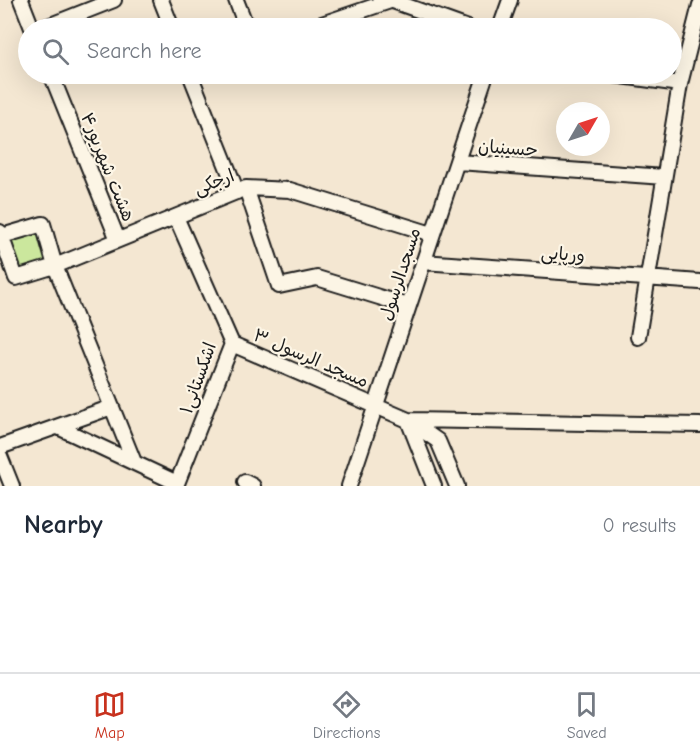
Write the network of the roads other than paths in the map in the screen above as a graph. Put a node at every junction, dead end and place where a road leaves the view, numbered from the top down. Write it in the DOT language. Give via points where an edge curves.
graph roads {
  1 [pos="21,0"];
  2 [pos="114,0"];
  3 [pos="161,0"];
  4 [pos="236,0"];
  5 [pos="390,0"];
  6 [pos="510,0"];
  7 [pos="700,5"];
  8 [pos="28,18"];
  9 [pos="68,18"];
  10 [pos="168,18"];
  11 [pos="243,18"];
  12 [pos="339,18"];
  13 [pos="440,18"];
  14 [pos="504,18"];
  15 [pos="682,76"];
  16 [pos="55,84"];
  17 [pos="196,84"];
  18 [pos="483,84"];
  19 [pos="680,84"];
  20 [pos="458,162"];
  21 [pos="663,177"];
  22 [pos="242,190"];
  23 [pos="176,217"];
  24 [pos="1,234"];
  25 [pos="432,234"];
  26 [pos="118,240"];
  27 [pos="423,262"];
  28 [pos="56,266"];
  29 [pos="647,278"];
  30 [pos="700,282"];
  31 [pos="408,306"];
  32 [pos="638,337"];
  33 [pos="232,344"];
  34 [pos="375,406"];
  35 [pos="112,407"];
  36 [pos="408,420"];
  37 [pos="700,425"];
  38 [pos="58,427"];
  39 [pos="0,447"];
  40 [pos="0,456"];
  41 [pos="134,462"];
  42 [pos="177,484"];
  43 [pos="12,486"];
  44 [pos="349,486"];
  45 [pos="434,486"];
  46 [pos="457,486"];
  1 -- 8 [label="street"];
  2 -- 9 [label="street"];
  3 -- 10 [label="street"];
  4 -- 11 [label="street"];
  5 -- 12 [label="street"];
  5 -- 13 [label="street"];
  6 -- 14 [label="street"];
  7 -- 15 [label="street"];
  16 -- 26 [label="street, هشت شهریور۴"];
  17 -- 22 [label="street"];
  18 -- 20 [label="street, مسجدالرسول"];
  19 -- 21 [label="street"];
  20 -- 21 [label="street, حسینیان"];
  20 -- 25 [label="street, مسجدالرسول"];
  21 -- 29 [label="street"];
  22 -- 23 [label="street, ارجکی"];
  22 -- 25 [label="street, ارجکی" via="290,190"];
  22 -- 31 [label="street" via="279,286 317,278"];
  23 -- 26 [label="street, ارجکی"];
  23 -- 33 [label="street, اشکستانی۱"];
  24 -- 28 [label="street" via="43,224"];
  24 -- 28 [label="street, ارجکی" via="15,278"];
  25 -- 27 [label="street, مسجدالرسول"];
  26 -- 28 [label="street, ارجکی"];
  27 -- 29 [label="street, ورپایی"];
  27 -- 31 [label="street, مسجدالرسول"];
  28 -- 35 [label="street"];
  29 -- 30 [label="street, ورپایی"];
  29 -- 32 [label="street"];
  31 -- 34 [label="street, مسجدالرسول"];
  33 -- 34 [label="street, مسجد الرسول ۳"];
  33 -- 42 [label="street, اشکستانی۱"];
  34 -- 36 [label="street, مسجد الرسول ۳"];
  34 -- 44 [label="street, مسجدالرسول"];
  35 -- 38 [label="street"];
  35 -- 41 [label="street"];
  36 -- 37 [label="street"];
  36 -- 45 [label="street"];
  36 -- 46 [label="street" via="438,441"];
  38 -- 39 [label="street"];
  38 -- 41 [label="street"];
  40 -- 43 [label="street"];
  41 -- 42 [label="street"];
}
